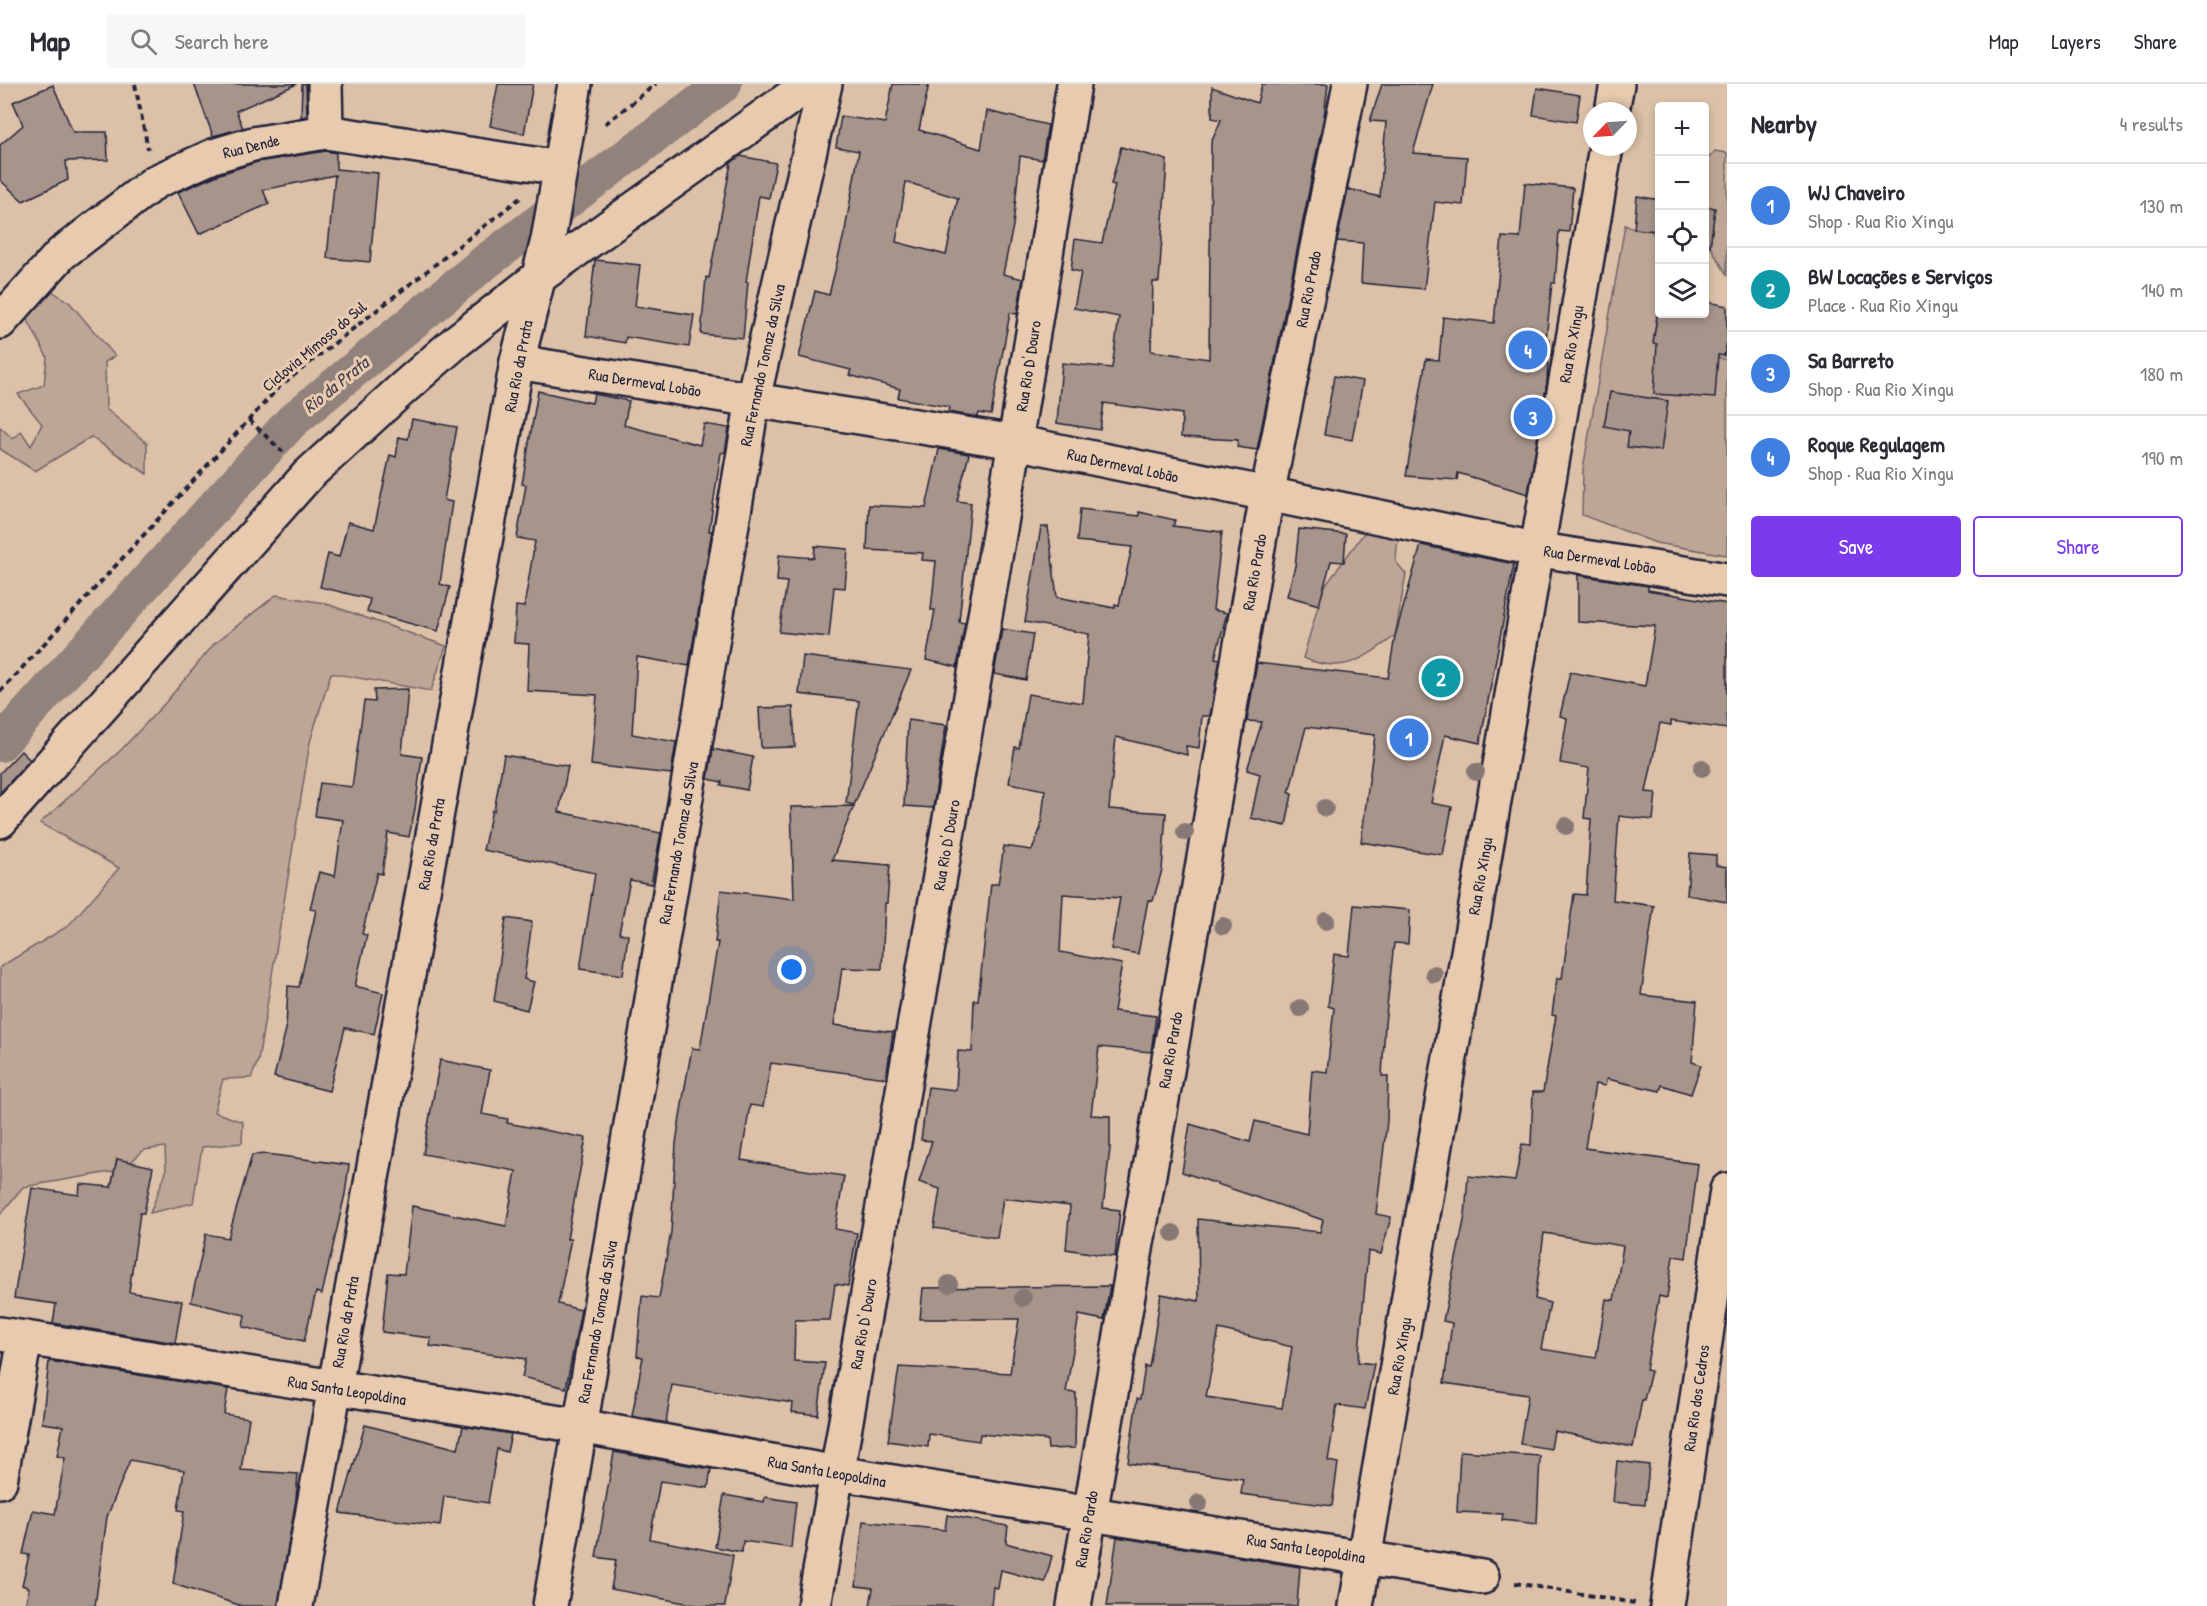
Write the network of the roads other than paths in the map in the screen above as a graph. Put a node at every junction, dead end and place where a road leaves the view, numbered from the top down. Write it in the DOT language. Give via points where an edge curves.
graph roads {
  1 [pos="325,84"];
  2 [pos="575,84"];
  3 [pos="809,84"];
  4 [pos="825,84"];
  5 [pos="1074,84"];
  6 [pos="1350,84"];
  7 [pos="1617,84"];
  8 [pos="1614,102"];
  9 [pos="326,132"];
  10 [pos="1604,156"];
  11 [pos="559,174"];
  12 [pos="536,279"];
  13 [pos="0,322"];
  14 [pos="517,362"];
  15 [pos="753,399"];
  16 [pos="1015,442"];
  17 [pos="1267,495"];
  18 [pos="1535,549"];
  19 [pos="1727,580"];
  20 [pos="0,821"];
  21 [pos="1727,1190"];
  22 [pos="12,1336"];
  23 [pos="333,1387"];
  24 [pos="580,1426"];
  25 [pos="837,1473"];
  26 [pos="0,1481"];
  27 [pos="1088,1513"];
  28 [pos="1363,1558"];
  29 [pos="1482,1577"];
  30 [pos="1654,1605"];
  31 [pos="296,1606"];
  32 [pos="550,1606"];
  33 [pos="814,1606"];
  34 [pos="1074,1606"];
  35 [pos="1356,1606"];
  1 -- 9 [label="street"];
  2 -- 11 [label="street, Rua Rio da Prata"];
  3 -- 12 [label="street"];
  4 -- 15 [label="street, Rua Fernando Tomaz da Silva"];
  5 -- 16 [label="street, Rua Rio D' Douro"];
  6 -- 17 [label="street, Rua Rio Prado"];
  7 -- 8 [label="street"];
  9 -- 11 [label="street, Rua Dende"];
  9 -- 13 [label="street, Rua Dende" via="243,147 155,182 61,254"];
  10 -- 18 [label="street, Rua Rio Xingu"];
  11 -- 12 [label="street, Rua Rio da Prata" via="548,240"];
  12 -- 14 [label="street, Rua Rio da Prata"];
  12 -- 20 [label="street" via="457,341 308,475"];
  14 -- 15 [label="street, Rua Dermeval Lobão"];
  14 -- 23 [label="street, Rua Rio da Prata"];
  15 -- 16 [label="street, Rua Dermeval Lobão"];
  15 -- 24 [label="street, Rua Fernando Tomaz da Silva"];
  16 -- 17 [label="street, Rua Dermeval Lobão"];
  16 -- 25 [label="street, Rua Rio D' Douro"];
  17 -- 18 [label="street, Rua Dermeval Lobão"];
  17 -- 27 [label="street, Rua Rio Pardo"];
  18 -- 19 [label="street, Rua Dermeval Lobão"];
  18 -- 28 [label="street, Rua Rio Xingu"];
  21 -- 30 [label="street, Rua Rio dos Cedros"];
  22 -- 23 [label="street, Rua Santa Leopoldina"];
  22 -- 26 [label="street"];
  23 -- 24 [label="street, Rua Santa Leopoldina"];
  23 -- 31 [label="street, Rua Rio da Prata"];
  24 -- 25 [label="street, Rua Santa Leopoldina"];
  24 -- 32 [label="street, Rua Fernando Tomaz da Silva"];
  25 -- 27 [label="street, Rua Santa Leopoldina"];
  25 -- 33 [label="street, Rua Rio D' Douro"];
  27 -- 28 [label="street, Rua Santa Leopoldina"];
  27 -- 34 [label="street, Rua Rio Pardo"];
  28 -- 29 [label="street, Rua Santa Leopoldina"];
  28 -- 35 [label="street, Rua Rio Xingu"];
}
